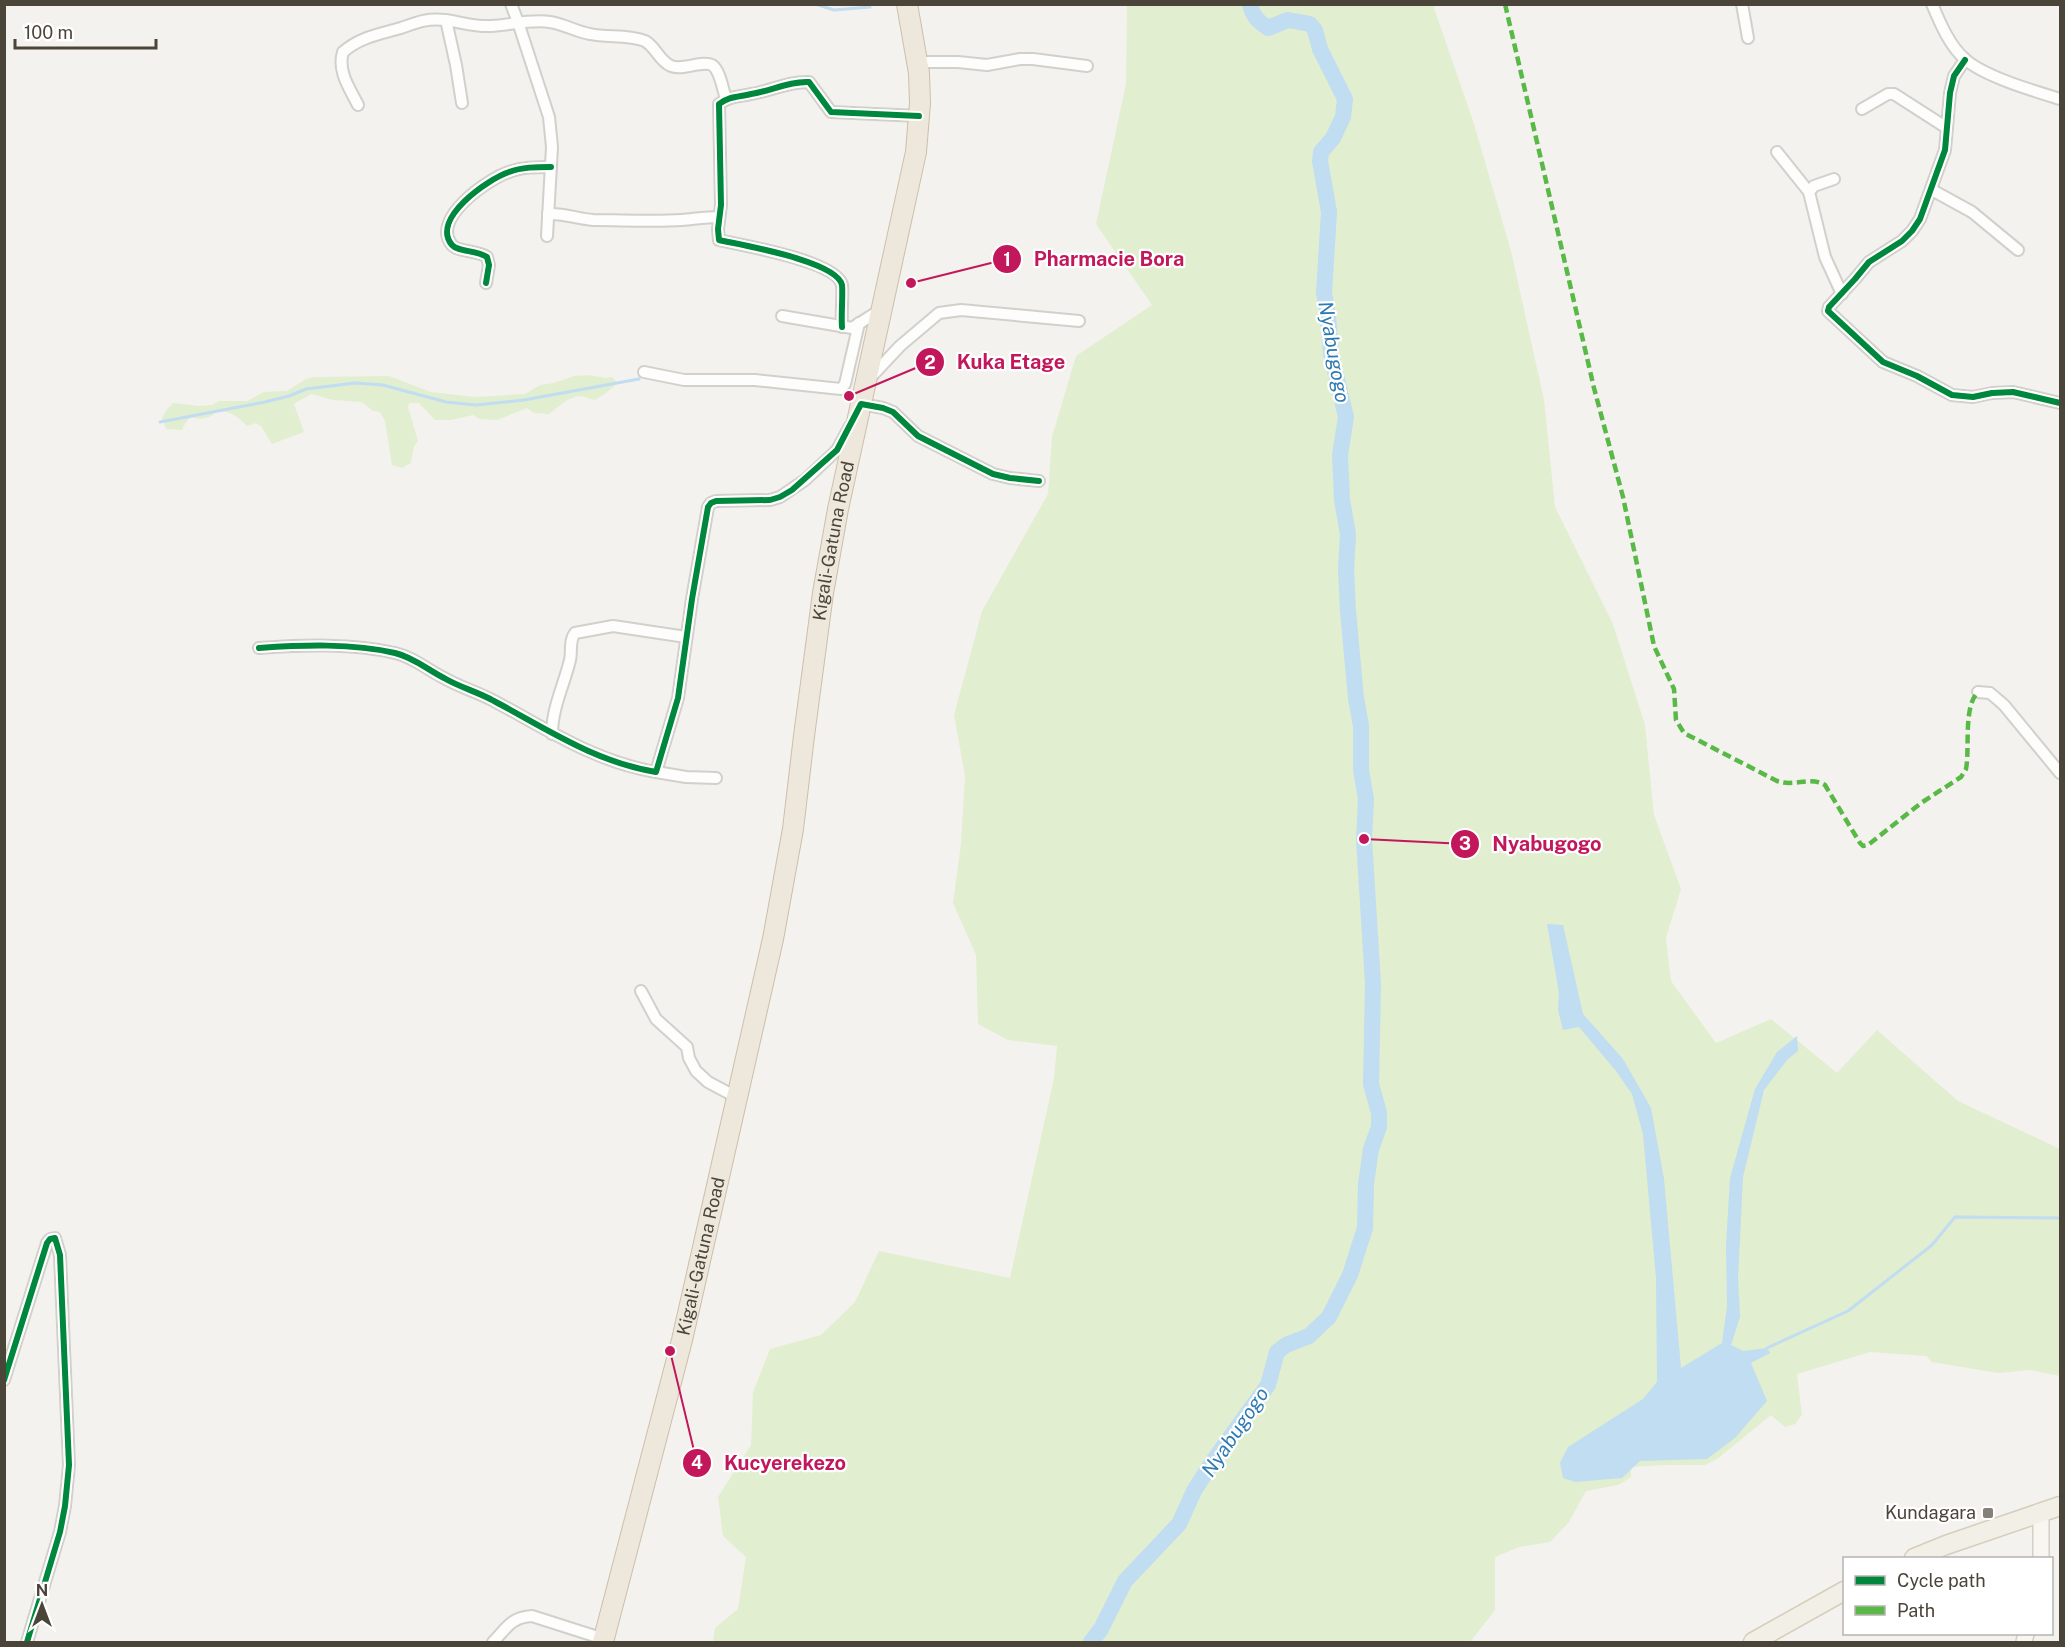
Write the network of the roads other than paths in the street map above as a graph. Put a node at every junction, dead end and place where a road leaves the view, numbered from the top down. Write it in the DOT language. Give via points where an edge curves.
graph roads {
  1 [pos="511,4"];
  2 [pos="907,4"];
  3 [pos="1742,4"];
  4 [pos="1932,4"];
  5 [pos="446,20"];
  6 [pos="518,22"];
  7 [pos="1748,38"];
  8 [pos="1965,60"];
  9 [pos="918,62"];
  10 [pos="1087,66"];
  11 [pos="726,99"];
  12 [pos="2061,99"];
  13 [pos="462,103"];
  14 [pos="358,105"];
  15 [pos="1862,109"];
  16 [pos="920,116"];
  17 [pos="1947,128"];
  18 [pos="1778,152"];
  19 [pos="551,167"];
  20 [pos="1834,179"];
  21 [pos="1932,190"];
  22 [pos="1809,192"];
  23 [pos="548,214"];
  24 [pos="719,217"];
  25 [pos="547,236"];
  26 [pos="2018,249"];
  27 [pos="486,284"];
  28 [pos="1842,294"];
  29 [pos="883,309"];
  30 [pos="782,316"];
  31 [pos="1079,321"];
  32 [pos="859,323"];
  33 [pos="842,327"];
  34 [pos="644,372"];
  35 [pos="866,383"];
  36 [pos="2061,403"];
  37 [pos="861,404"];
  38 [pos="1039,481"];
  39 [pos="686,637"];
  40 [pos="259,648"];
  41 [pos="1978,692"];
  42 [pos="552,734"];
  43 [pos="656,772"];
  44 [pos="2061,773"];
  45 [pos="716,777"];
  46 [pos="766,974"];
  47 [pos="641,991"];
  48 [pos="738,1098"];
  49 [pos="4,1380"];
  50 [pos="2061,1506"];
  51 [pos="2041,1513"];
  52 [pos="1916,1557"];
  53 [pos="2041,1557"];
  54 [pos="1843,1592"];
  55 [pos="606,1641"];
  56 [pos="27,1642"];
  57 [pos="493,1642"];
  58 [pos="1753,1642"];
  1 -- 6 [label="street"];
  2 -- 9 [label="highway, Kigali-Gatuna Road"];
  3 -- 7 [label="street"];
  4 -- 8 [label="street"];
  5 -- 6 [label="street" via="491,26"];
  5 -- 13 [label="street"];
  5 -- 14 [label="street" via="417,21 343,52 343,73"];
  6 -- 11 [label="street" via="551,22 590,34 646,42 662,60 679,68 708,64 716,70"];
  6 -- 19 [label="street" via="549,117"];
  8 -- 12 [label="street" via="2018,85"];
  8 -- 17 [label="street" via="1954,76"];
  9 -- 10 [label="street" via="987,65 1033,59"];
  9 -- 16 [label="highway, Kigali-Gatuna Road"];
  11 -- 16 [label="street" via="809,82 831,112"];
  11 -- 24 [label="street" via="718,110"];
  15 -- 17 [label="street" via="1894,94"];
  16 -- 29 [label="highway, Kigali-Gatuna Road"];
  17 -- 21 [label="street" via="1945,150"];
  18 -- 22 [label="street"];
  19 -- 23 [label="street"];
  19 -- 27 [label="street" via="531,167 495,178 451,218 451,245 487,257"];
  20 -- 22 [label="street" via="1814,186"];
  21 -- 26 [label="street" via="1972,212"];
  21 -- 28 [label="street" via="1912,231 1869,262"];
  22 -- 28 [label="street" via="1825,257"];
  23 -- 24 [label="street" via="606,220"];
  23 -- 25 [label="street"];
  24 -- 33 [label="street" via="719,240 793,256 838,279 842,285"];
  28 -- 36 [label="street" via="1828,311 1883,362 1952,395 1973,397 2013,392"];
  29 -- 32 [label="street"];
  29 -- 35 [label="highway, Kigali-Gatuna Road"];
  30 -- 33 [label="street"];
  31 -- 35 [label="street" via="960,310 939,313"];
  32 -- 33 [label="street" via="852,328"];
  32 -- 34 [label="street" via="841,389 737,379 684,380"];
  35 -- 37 [label="highway, Kigali-Gatuna Road"];
  37 -- 38 [label="street" via="892,412 918,436 993,474"];
  37 -- 39 [label="street" via="837,450 792,490 770,500 711,503"];
  37 -- 46 [label="highway, Kigali-Gatuna Road" via="823,593 794,829"];
  39 -- 42 [label="street" via="613,626 575,633 556,702"];
  39 -- 43 [label="street" via="678,698"];
  40 -- 42 [label="street" via="331,646 397,653"];
  41 -- 44 [label="street" via="1990,693 2004,705"];
  42 -- 43 [label="street" via="585,751"];
  43 -- 45 [label="street"];
  46 -- 48 [label="highway, Kigali-Gatuna Road"];
  46 -- 55 [label="highway, Kigali-Gatuna Road" via="757,1044 696,1329"];
  47 -- 48 [label="street" via="656,1019 687,1047 696,1071"];
  48 -- 55 [label="highway, Kigali-Gatuna Road"];
  49 -- 56 [label="street" via="47,1243 55,1238 62,1284 69,1465 60,1532"];
  50 -- 51 [label="main road"];
  51 -- 52 [label="main road"];
  51 -- 53 [label="street"];
  54 -- 58 [label="main road"];
  55 -- 57 [label="street" via="531,1616 514,1619"];
}
